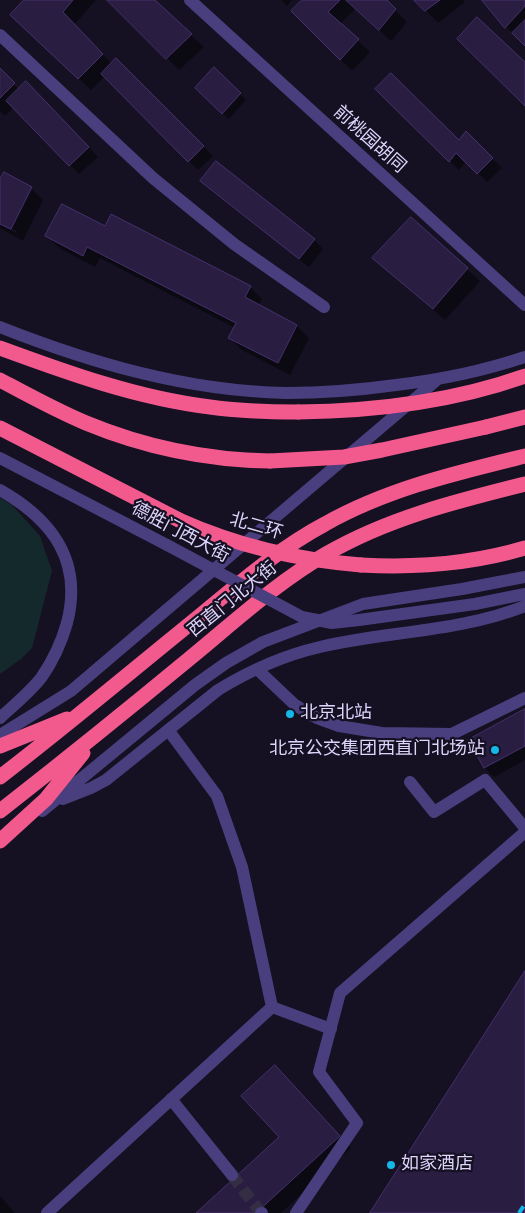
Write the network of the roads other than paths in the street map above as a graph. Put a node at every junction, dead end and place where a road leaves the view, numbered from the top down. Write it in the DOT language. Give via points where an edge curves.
graph roads {
  1 [pos="190,0"];
  2 [pos="0,35"];
  3 [pos="525,305"];
  4 [pos="324,307"];
  5 [pos="0,327"];
  6 [pos="0,348"];
  7 [pos="525,357"];
  8 [pos="525,376"];
  9 [pos="0,380"];
  10 [pos="438,380"];
  11 [pos="525,417"];
  12 [pos="0,428"];
  13 [pos="525,456"];
  14 [pos="0,458"];
  15 [pos="525,484"];
  16 [pos="0,490"];
  17 [pos="525,548"];
  18 [pos="525,577"];
  19 [pos="525,594"];
  20 [pos="525,606"];
  21 [pos="258,670"];
  22 [pos="525,698"];
  23 [pos="84,710"];
  24 [pos="0,718"];
  25 [pos="110,724"];
  26 [pos="169,730"];
  27 [pos="0,735"];
  28 [pos="0,746"];
  29 [pos="0,778"];
  30 [pos="410,782"];
  31 [pos="48,806"];
  32 [pos="0,811"];
  33 [pos="525,830"];
  34 [pos="0,841"];
  35 [pos="272,1007"];
  36 [pos="331,1029"];
  37 [pos="171,1099"];
  38 [pos="232,1175"];
  39 [pos="47,1213"];
  40 [pos="296,1213"];
  1 -- 3 [label="street, 前桃园胡同"];
  2 -- 4 [label="street" via="154,178 234,244"];
  5 -- 10 [label="street" via="116,367 226,388 279,393 316,392"];
  6 -- 8 [label="highway, bridge" via="98,383 156,398 231,410 341,411 414,404"];
  7 -- 10 [label="street"];
  9 -- 11 [label="highway, bridge" via="77,419 131,439 208,456 270,461 344,457"];
  10 -- 27 [label="street" via="71,691"];
  12 -- 17 [label="highway, 北二环, bridge" via="179,520 260,549 310,559 395,566 450,563 498,556"];
  13 -- 23 [label="highway, 西直门北大街" via="411,486 368,502 299,538"];
  14 -- 19 [label="street, 德胜门西大街, bridge" via="302,617 332,623"];
  15 -- 25 [label="highway, 西直门北大街" via="420,512 326,554 266,596"];
  16 -- 24 [label="street" via="32,511 52,533 63,549 72,588 68,619 56,654 39,680"];
  18 -- 31 [label="street" via="363,604 263,642 195,685"];
  20 -- 21 [label="street" via="475,622 318,648"];
  21 -- 22 [label="street" via="295,705 317,718 339,726 382,734 452,734"];
  21 -- 26 [label="street" via="218,690"];
  23 -- 28 [label="highway" via="72,718"];
  23 -- 29 [label="highway, 西直门北大街"];
  25 -- 32 [label="highway, 西直门北大街"];
  25 -- 34 [label="highway" via="40,806"];
  26 -- 31 [label="street" via="106,780"];
  26 -- 35 [label="street" via="217,796 242,867"];
  30 -- 33 [label="street" via="434,812 485,780"];
  31 -- 34 [label="street"];
  33 -- 36 [label="street" via="340,993"];
  35 -- 36 [label="street"];
  35 -- 37 [label="street"];
  36 -- 40 [label="street" via="318,1072 357,1123"];
  37 -- 38 [label="street"];
  37 -- 39 [label="street"];
}
